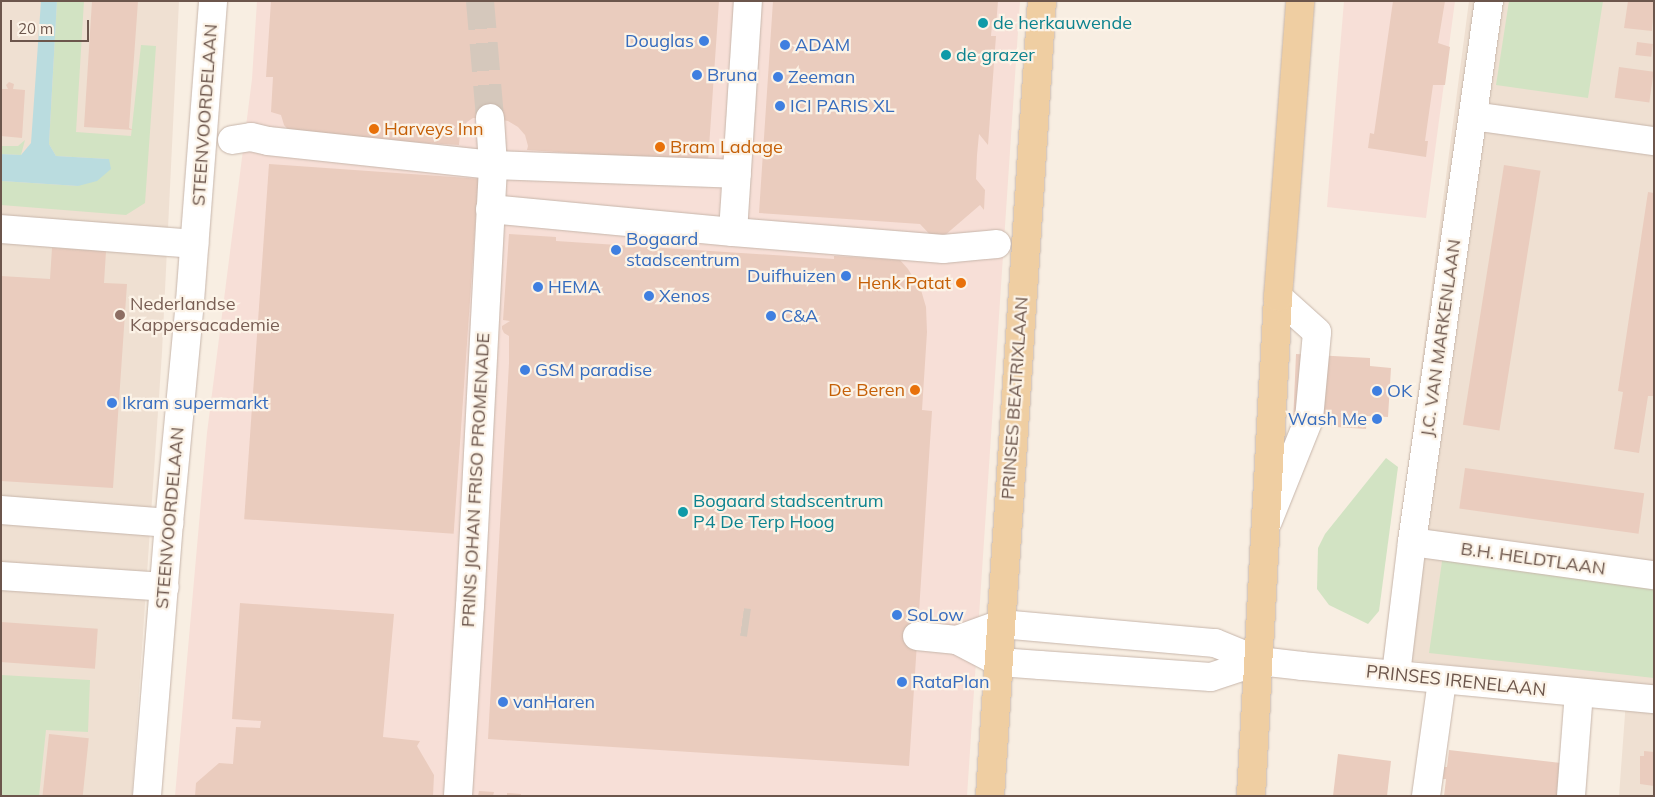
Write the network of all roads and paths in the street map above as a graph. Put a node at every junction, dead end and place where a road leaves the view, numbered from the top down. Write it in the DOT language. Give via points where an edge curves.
graph roads {
  1 [pos="213,1"];
  2 [pos="748,1"];
  3 [pos="1042,1"];
  4 [pos="1300,1"];
  5 [pos="1489,1"];
  6 [pos="1473,116"];
  7 [pos="490,118"];
  8 [pos="232,140"];
  9 [pos="1654,141"];
  10 [pos="493,165"];
  11 [pos="737,174"];
  12 [pos="490,209"];
  13 [pos="1,229"];
  14 [pos="733,232"];
  15 [pos="194,244"];
  16 [pos="997,244"];
  17 [pos="1278,297"];
  18 [pos="1,510"];
  19 [pos="169,523"];
  20 [pos="1266,525"];
  21 [pos="1412,542"];
  22 [pos="1654,575"];
  23 [pos="1,576"];
  24 [pos="165,587"];
  25 [pos="1001,624"];
  26 [pos="917,636"];
  27 [pos="957,640"];
  28 [pos="1259,661"];
  29 [pos="999,662"];
  30 [pos="1396,674"];
  31 [pos="1442,680"];
  32 [pos="1579,693"];
  33 [pos="1654,699"];
  34 [pos="147,796"];
  35 [pos="458,796"];
  36 [pos="990,796"];
  37 [pos="1251,796"];
  38 [pos="1426,796"];
  39 [pos="1571,796"];
  1 -- 15 [label="street, STEENVOORDELAAN"];
  2 -- 11 [label="street"];
  3 -- 25 [label="main road, PRINSES BEATRIXLAAN"];
  4 -- 17 [label="main road"];
  5 -- 6 [label="street, J.C. VAN MARKENLAAN"];
  6 -- 9 [label="street"];
  6 -- 21 [label="street, J.C. VAN MARKENLAAN"];
  7 -- 10 [label="street, PRINS JOHAN FRISO PROMENADE"];
  8 -- 10 [label="street" via="251,137"];
  10 -- 11 [label="street"];
  10 -- 12 [label="street, PRINS JOHAN FRISO PROMENADE"];
  11 -- 14 [label="street"];
  12 -- 14 [label="street"];
  12 -- 35 [label="street, PRINS JOHAN FRISO PROMENADE"];
  13 -- 15 [label="street"];
  14 -- 16 [label="street" via="943,249"];
  15 -- 19 [label="street, STEENVOORDELAAN"];
  17 -- 20 [label="main road"];
  17 -- 20 [label="street" via="1317,332 1309,419"];
  18 -- 19 [label="street"];
  19 -- 24 [label="street, STEENVOORDELAAN"];
  20 -- 28 [label="main road"];
  21 -- 22 [label="street, B.H. HELDTLAAN"];
  21 -- 30 [label="street, J.C. VAN MARKENLAAN"];
  23 -- 24 [label="street"];
  24 -- 34 [label="street, STEENVOORDELAAN"];
  25 -- 27 [label="street"];
  25 -- 28 [label="street, PRINSES IRENELAAN" via="1215,643"];
  25 -- 29 [label="main road, PRINSES BEATRIXLAAN"];
  26 -- 27 [label="street"];
  27 -- 29 [label="street"];
  28 -- 29 [label="street, PRINSES IRENELAAN" via="1211,676"];
  28 -- 30 [label="street, PRINSES IRENELAAN"];
  28 -- 37 [label="main road"];
  29 -- 36 [label="main road, PRINSES BEATRIXLAAN"];
  30 -- 31 [label="street, PRINSES IRENELAAN"];
  31 -- 32 [label="street, PRINSES IRENELAAN"];
  31 -- 38 [label="street"];
  32 -- 33 [label="street, PRINSES IRENELAAN"];
  32 -- 39 [label="street"];
}
